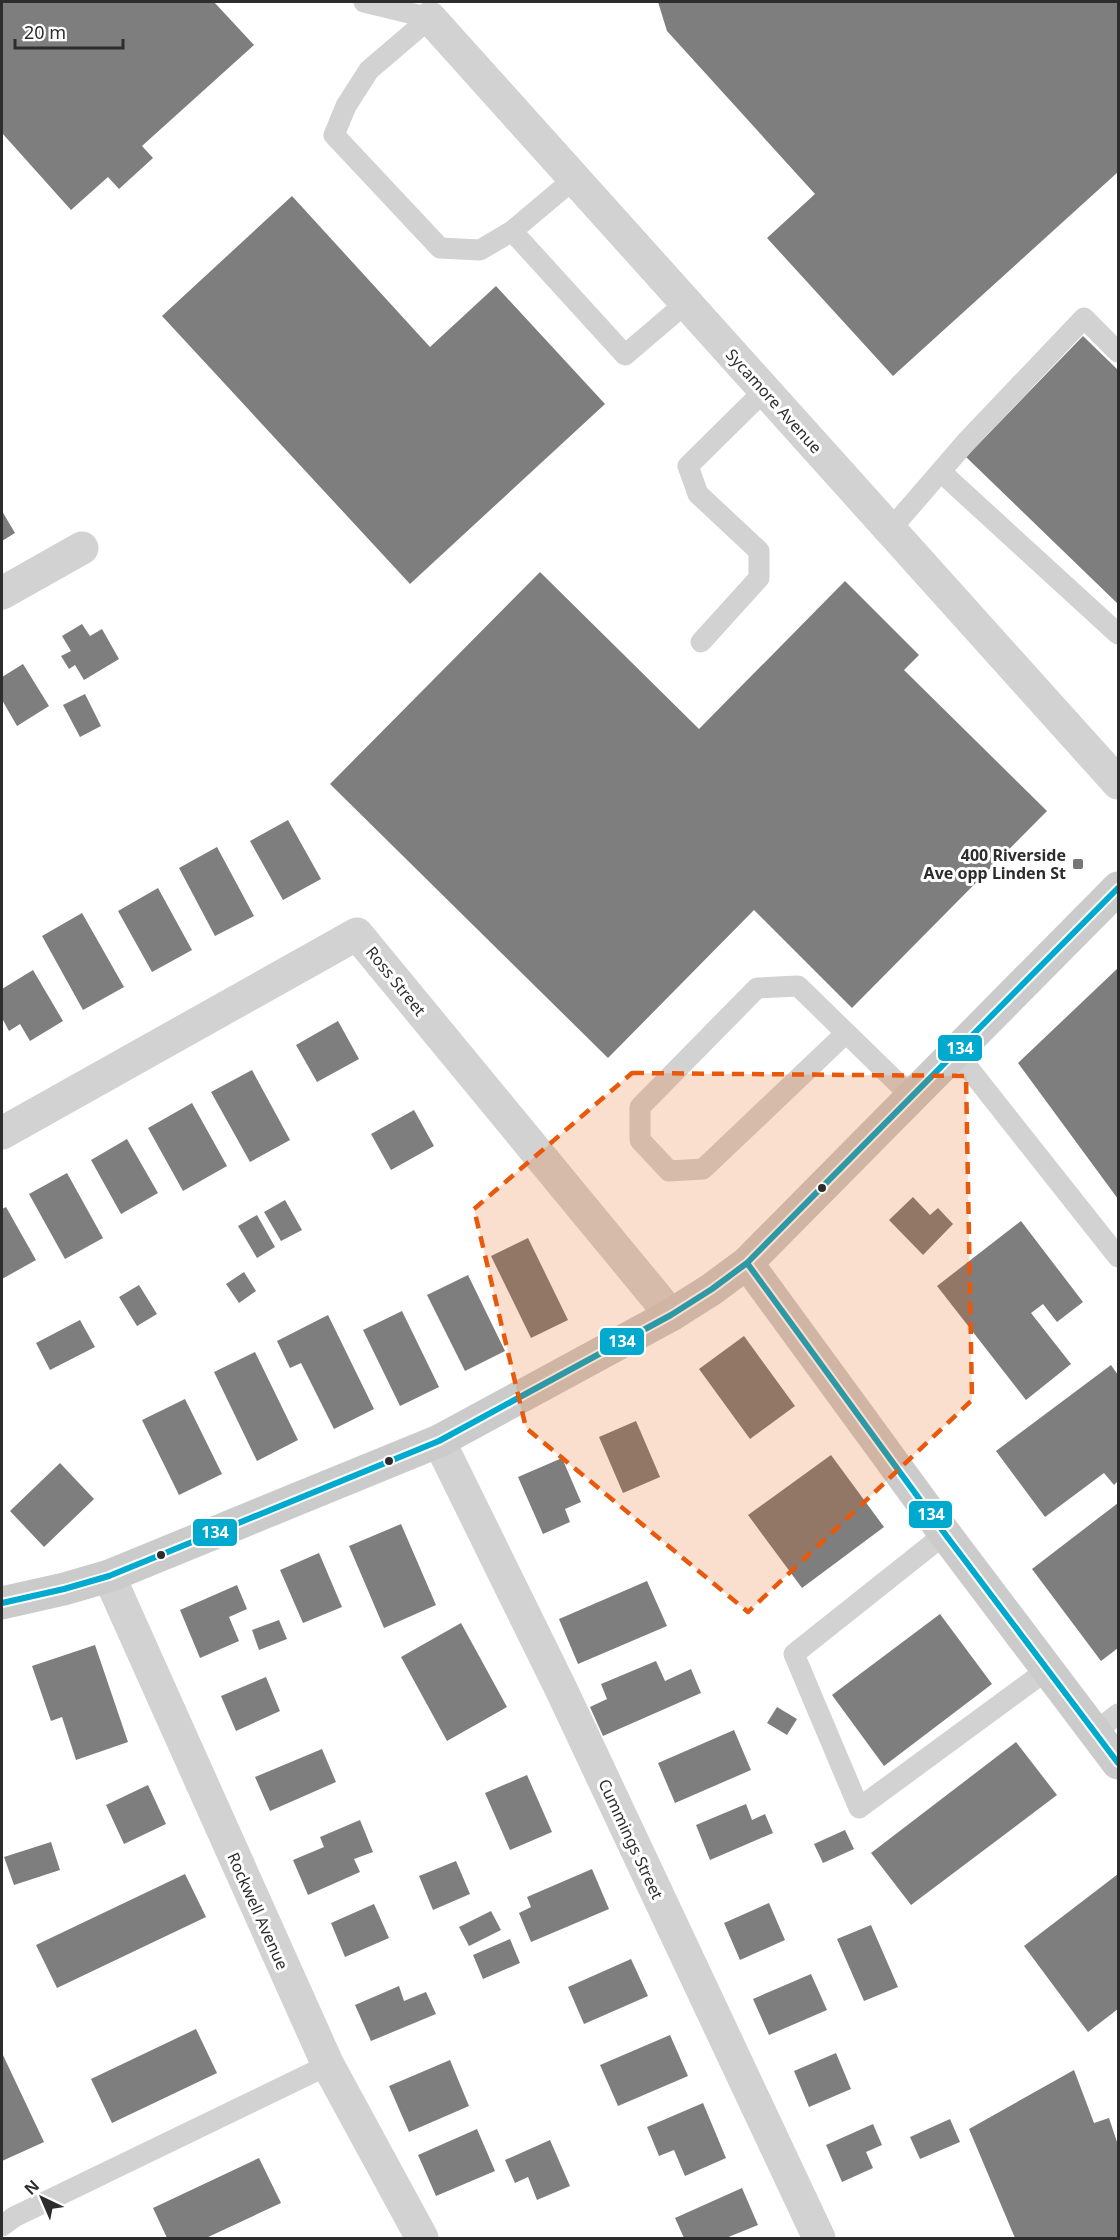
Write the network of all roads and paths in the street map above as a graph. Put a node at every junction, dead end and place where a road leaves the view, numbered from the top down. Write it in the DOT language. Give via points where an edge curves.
graph roads {
  1 [pos="364,2"];
  2 [pos="429,18"];
  3 [pos="574,179"];
  4 [pos="512,231"];
  5 [pos="686,303"];
  6 [pos="1119,352"];
  7 [pos="765,390"];
  8 [pos="941,472"];
  9 [pos="890,530"];
  10 [pos="82,548"];
  11 [pos="2,593"];
  12 [pos="1119,634"];
  13 [pos="701,642"];
  14 [pos="1119,783"];
  15 [pos="1118,891"];
  16 [pos="846,1033"];
  17 [pos="955,1051"];
  18 [pos="911,1096"];
  19 [pos="2,1133"];
  20 [pos="1119,1257"];
  21 [pos="747,1263"];
  22 [pos="671,1316"];
  23 [pos="439,1441"];
  24 [pos="945,1534"];
  25 [pos="109,1576"];
  26 [pos="2,1603"];
  27 [pos="1047,1670"];
  28 [pos="1107,1723"];
  29 [pos="1119,1763"];
  30 [pos="328,2065"];
  31 [pos="2,2226"];
  32 [pos="422,2238"];
  33 [pos="819,2238"];
  1 -- 2 [label="lane"];
  2 -- 3 [label="street, Sycamore Avenue"];
  2 -- 4 [label="lane" via="369,70 346,106 334,135 440,248 480,250"];
  3 -- 4 [label="lane"];
  3 -- 5 [label="street, Sycamore Avenue"];
  4 -- 5 [label="lane" via="625,355"];
  5 -- 7 [label="street, Sycamore Avenue"];
  6 -- 8 [label="lane" via="1084,318"];
  7 -- 9 [label="street, Sycamore Avenue"];
  7 -- 13 [label="lane" via="688,466 698,494 759,551 759,578"];
  8 -- 9 [label="lane"];
  8 -- 12 [label="lane"];
  9 -- 14 [label="street, Sycamore Avenue"];
  10 -- 11 [label="street"];
  15 -- 17 [label="main road"];
  16 -- 16 [label="lane" via="798,986 757,987 640,1107 640,1140 669,1171 703,1169"];
  16 -- 18 [label="lane"];
  17 -- 18 [label="main road"];
  17 -- 20 [label="lane"];
  18 -- 21 [label="main road"];
  19 -- 22 [label="street, Ross Street" via="357,934"];
  21 -- 22 [label="main road"];
  21 -- 24 [label="main road"];
  22 -- 23 [label="main road"];
  23 -- 25 [label="main road"];
  23 -- 33 [label="street, Cummings Street" via="561,1689"];
  24 -- 27 [label="main road"];
  24 -- 27 [label="lane" via="794,1654 859,1808"];
  25 -- 26 [label="main road"];
  25 -- 30 [label="street, Rockwell Avenue"];
  27 -- 28 [label="main road"];
  28 -- 29 [label="main road"];
  30 -- 31 [label="lane"];
  30 -- 32 [label="street, Rockwell Avenue"];
}
